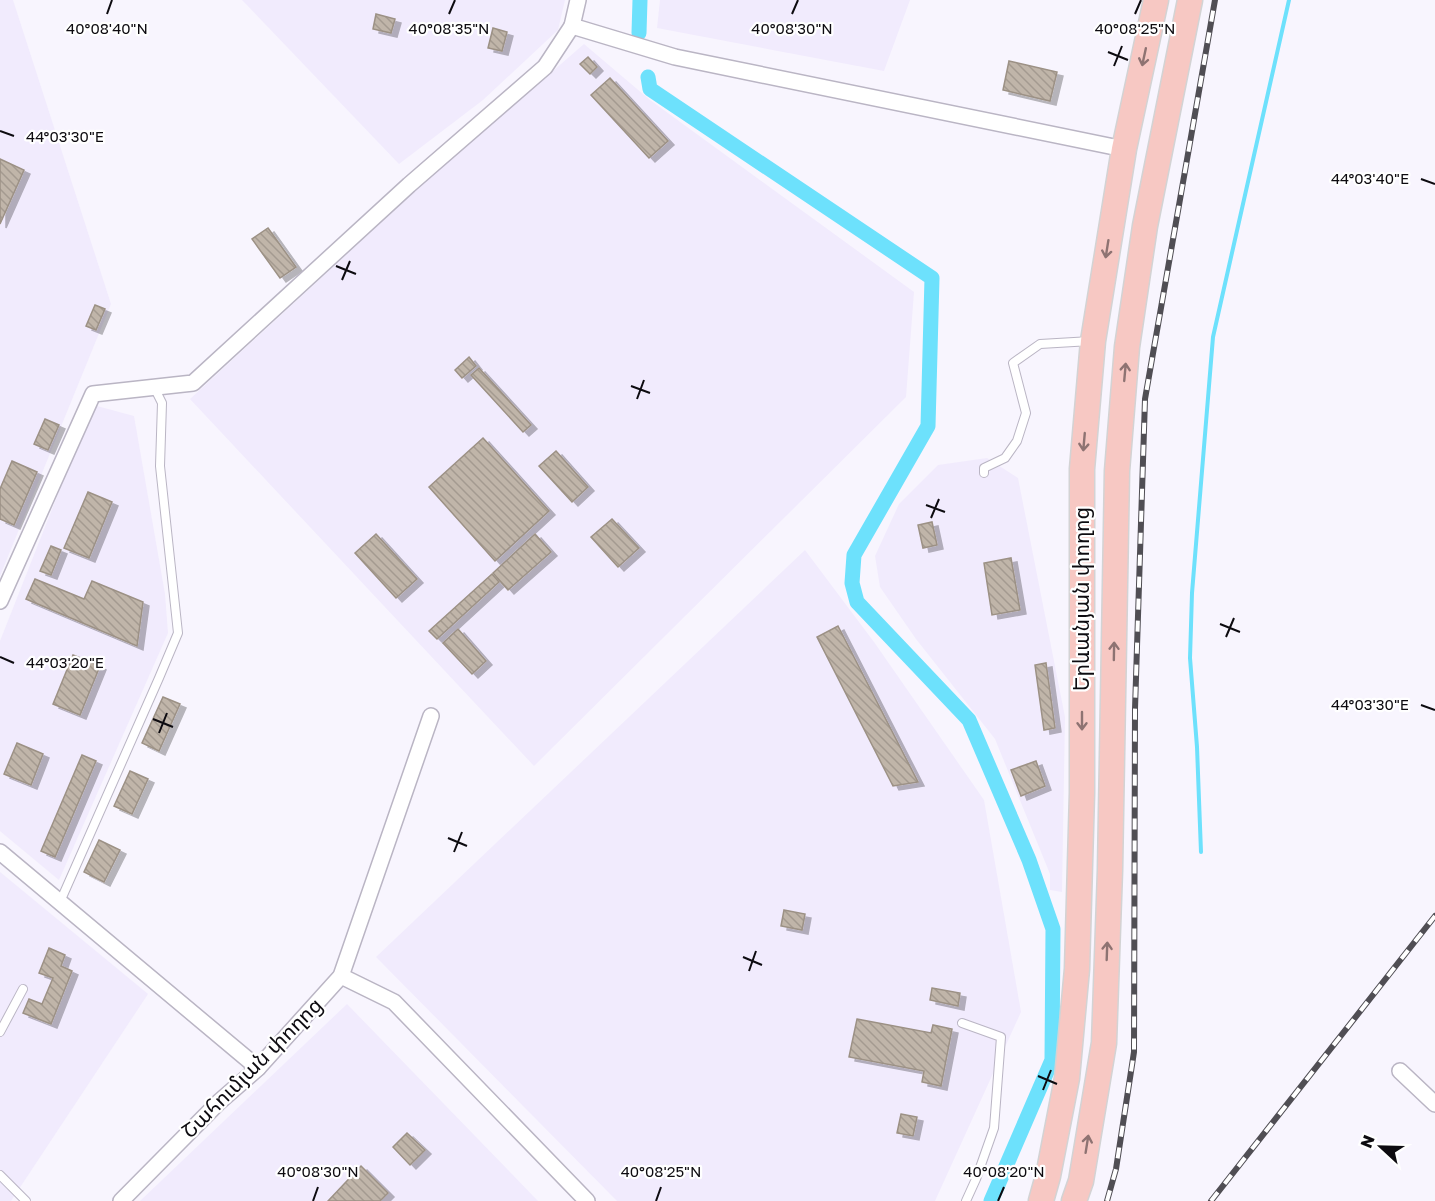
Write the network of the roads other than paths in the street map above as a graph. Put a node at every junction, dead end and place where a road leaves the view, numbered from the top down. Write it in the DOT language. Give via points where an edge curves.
graph roads {
  1 [pos="578,0"];
  2 [pos="1156,0"];
  3 [pos="1190,0"];
  4 [pos="572,26"];
  5 [pos="1124,149"];
  6 [pos="1093,341"];
  7 [pos="154,387"];
  8 [pos="984,473"];
  9 [pos="0,601"];
  10 [pos="431,716"];
  11 [pos="0,852"];
  12 [pos="60,902"];
  13 [pos="341,976"];
  14 [pos="23,989"];
  15 [pos="962,1023"];
  16 [pos="0,1032"];
  17 [pos="258,1068"];
  18 [pos="1400,1071"];
  19 [pos="1435,1104"];
  20 [pos="0,1175"];
  21 [pos="26,1201"];
  22 [pos="121,1201"];
  23 [pos="587,1201"];
  24 [pos="966,1201"];
  25 [pos="1041,1201"];
  26 [pos="1074,1201"];
  1 -- 4 [label="street"];
  2 -- 5 [label="highway, Երևանյան փողոց, one-way"];
  26 -- 3 [label="highway, Երևանյան փողոց, one-way" via="1081,1181 1104,1043 1117,471 1127,347 1145,226"];
  4 -- 5 [label="street" via="675,57"];
  4 -- 7 [label="street" via="545,67 193,382"];
  5 -- 6 [label="highway, Երևանյան փողոց, one-way"];
  6 -- 8 [label="lane" via="1040,344 1013,363 1026,413 1017,441 1005,458 984,468"];
  6 -- 25 [label="highway, Երևանյան փողոց, one-way" via="1082,469 1082,793 1077,969 1067,1078"];
  7 -- 9 [label="street" via="93,394"];
  7 -- 12 [label="lane" via="162,403 160,466 178,633"];
  10 -- 13 [label="street, Շահումյան փողոց"];
  11 -- 12 [label="street"];
  12 -- 17 [label="street"];
  13 -- 17 [label="street, Շահումյան փողոց"];
  13 -- 23 [label="street" via="394,1002"];
  14 -- 16 [label="lane"];
  15 -- 24 [label="lane" via="1001,1037 994,1128"];
  17 -- 22 [label="street, Շահումյան փողոց"];
  18 -- 19 [label="street"];
  20 -- 21 [label="lane"];
}
